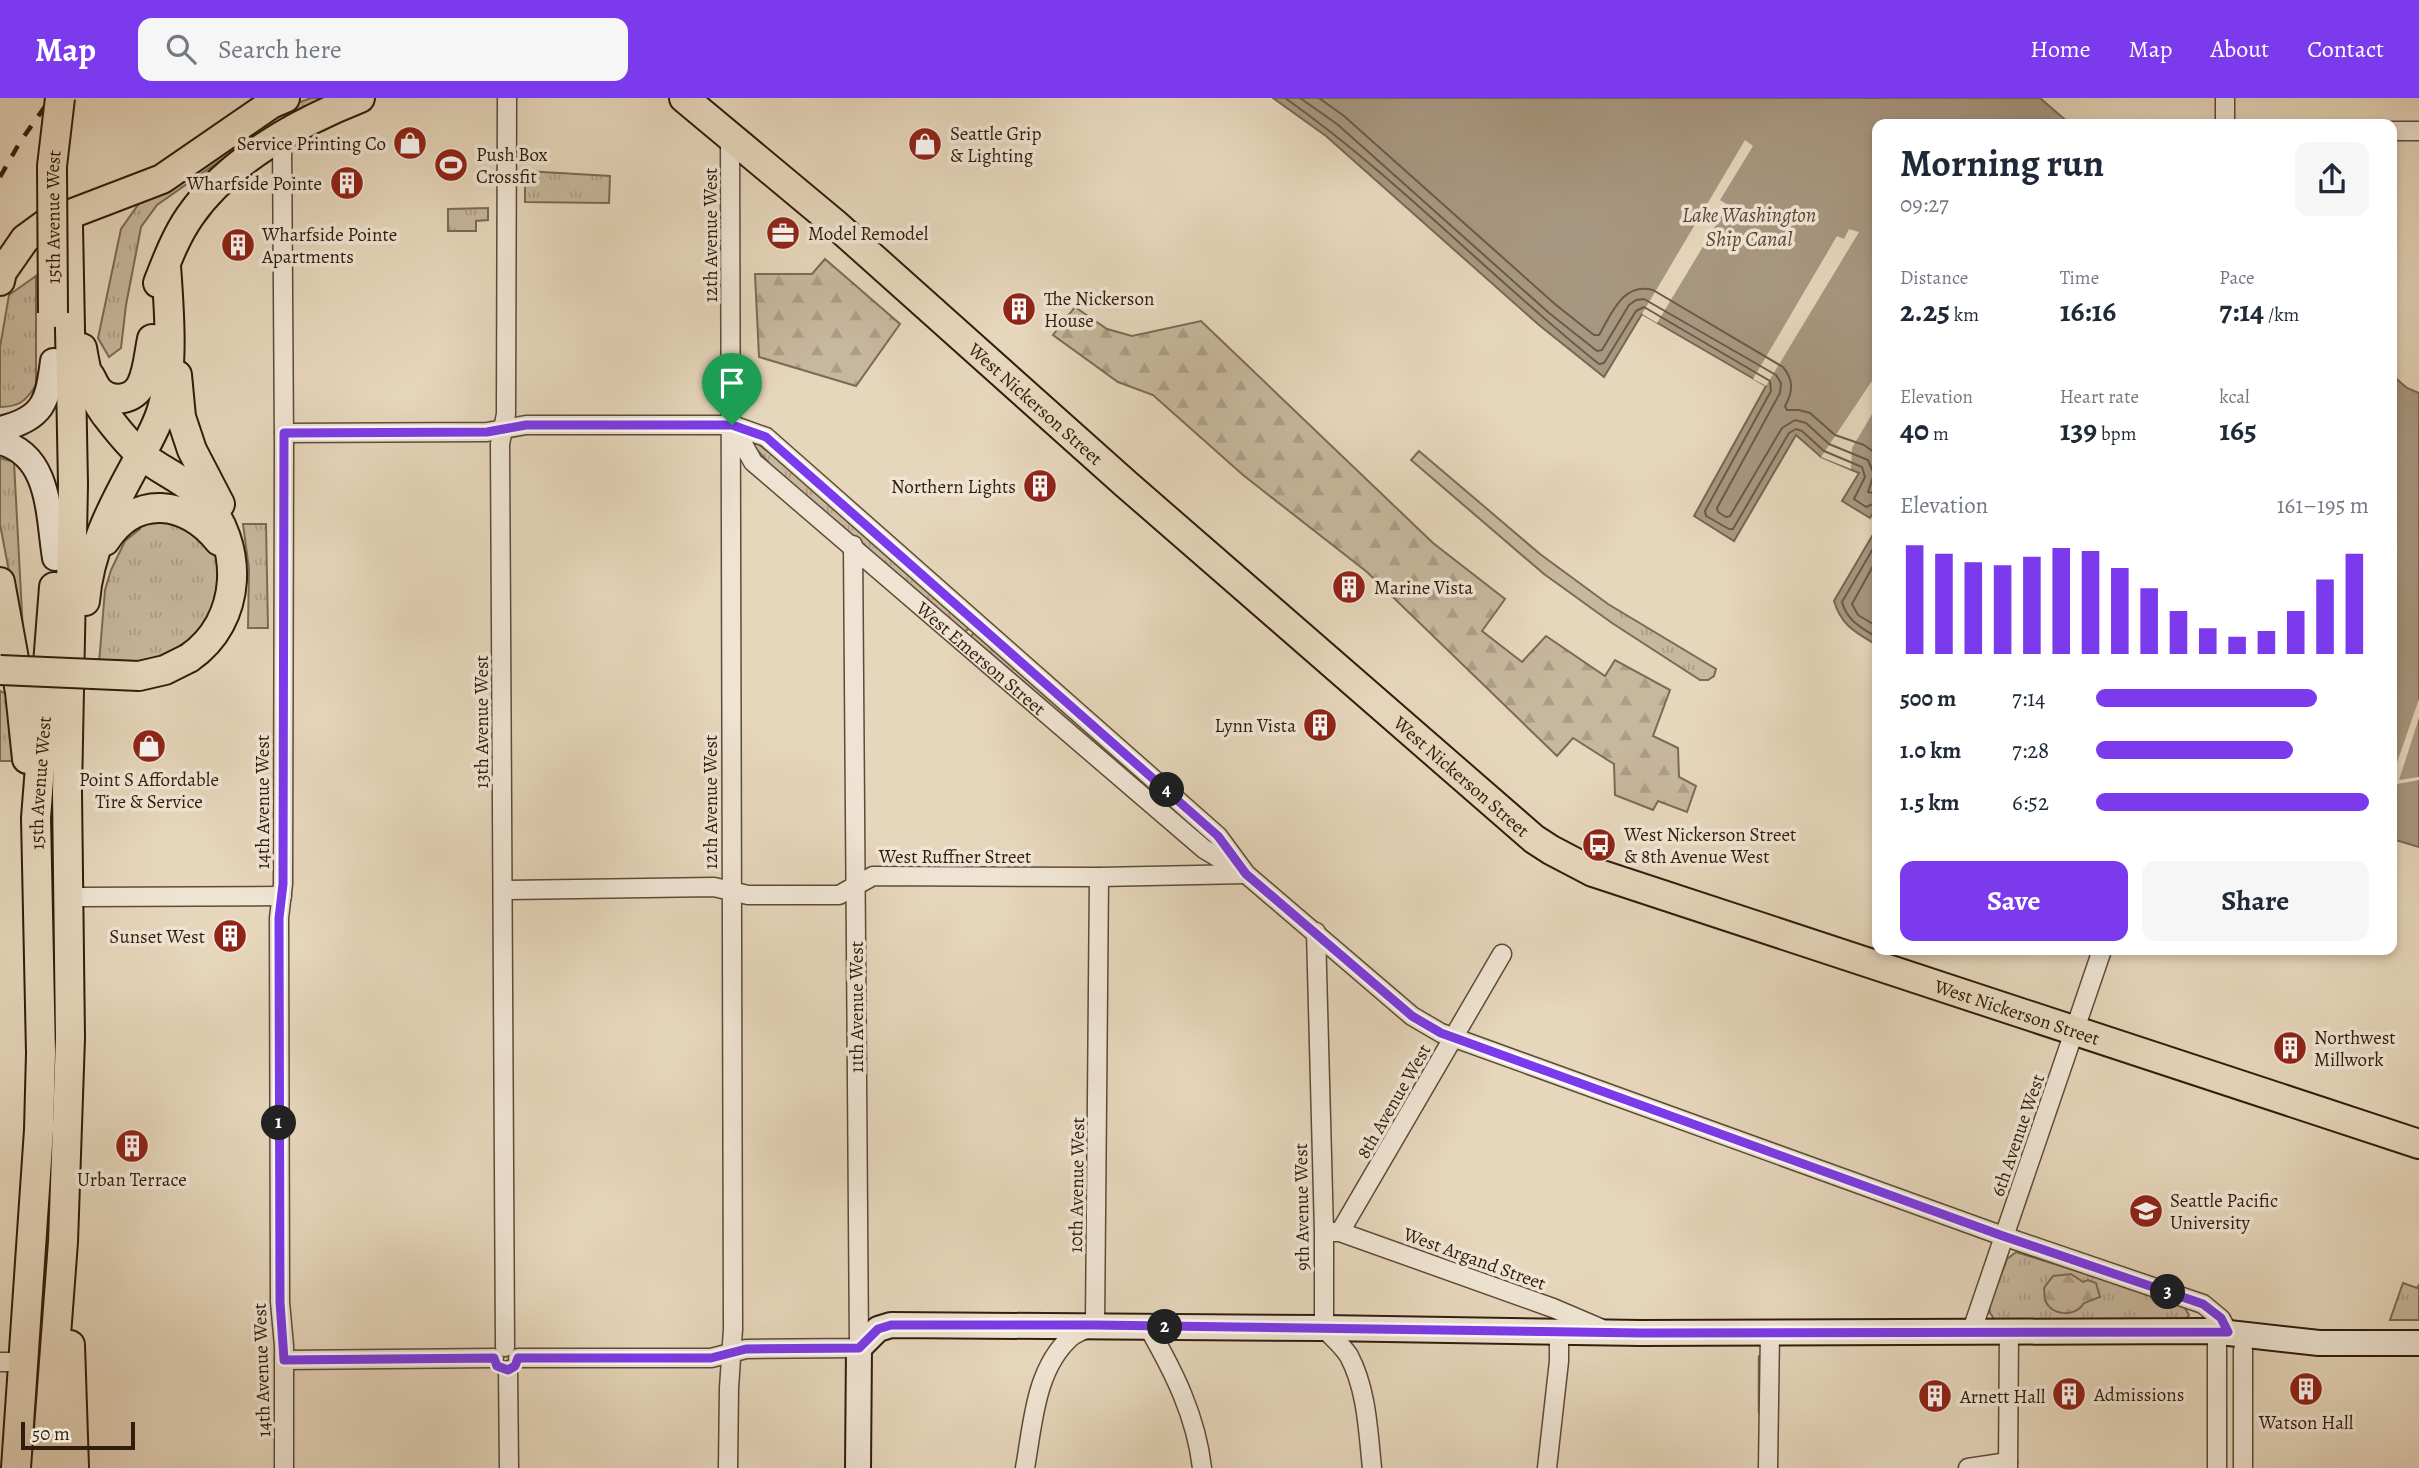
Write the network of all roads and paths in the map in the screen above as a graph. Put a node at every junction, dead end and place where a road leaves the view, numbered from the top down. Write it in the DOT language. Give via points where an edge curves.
graph roads {
  1 [pos="60,98"];
  2 [pos="285,98"];
  3 [pos="360,98"];
  4 [pos="508,98"];
  5 [pos="684,98"];
  6 [pos="2225,98"];
  7 [pos="2225,119"];
  8 [pos="2397,131"];
  9 [pos="2419,131"];
  10 [pos="730,136"];
  11 [pos="282,137"];
  12 [pos="0,281"];
  13 [pos="66,313"];
  14 [pos="161,337"];
  15 [pos="53,361"];
  16 [pos="86,368"];
  17 [pos="732,425"];
  18 [pos="0,429"];
  19 [pos="503,429"];
  20 [pos="284,433"];
  21 [pos="0,442"];
  22 [pos="141,454"];
  23 [pos="853,545"];
  24 [pos="55,558"];
  25 [pos="92,562"];
  26 [pos="232,564"];
  27 [pos="0,582"];
  28 [pos="0,670"];
  29 [pos="68,757"];
  30 [pos="36,818"];
  31 [pos="1246,874"];
  32 [pos="1099,877"];
  33 [pos="855,888"];
  34 [pos="503,890"];
  35 [pos="731,891"];
  36 [pos="282,896"];
  37 [pos="69,900"];
  38 [pos="1316,932"];
  39 [pos="1502,954"];
  40 [pos="2100,955"];
  41 [pos="2075,1030"];
  42 [pos="1455,1037"];
  43 [pos="2419,1144"];
  44 [pos="1332,1232"];
  45 [pos="2003,1236"];
  46 [pos="63,1242"];
  47 [pos="1095,1325"];
  48 [pos="1148,1327"];
  49 [pos="1324,1328"];
  50 [pos="1559,1331"];
  51 [pos="1609,1332"];
  52 [pos="1770,1332"];
  53 [pos="2009,1332"];
  54 [pos="1971,1333"];
  55 [pos="2229,1338"];
  56 [pos="2419,1343"];
  57 [pos="859,1348"];
  58 [pos="731,1353"];
  59 [pos="506,1358"];
  60 [pos="284,1360"];
  61 [pos="11,1362"];
  62 [pos="0,1412"];
  63 [pos="2008,1465"];
  64 [pos="16,1468"];
  65 [pos="46,1468"];
  66 [pos="74,1468"];
  67 [pos="284,1468"];
  68 [pos="509,1468"];
  69 [pos="729,1468"];
  70 [pos="858,1468"];
  71 [pos="1026,1468"];
  72 [pos="1202,1468"];
  73 [pos="1372,1468"];
  74 [pos="1547,1468"];
  75 [pos="1768,1468"];
  76 [pos="1968,1468"];
  77 [pos="2217,1468"];
  78 [pos="2243,1468"];
  1 -- 13 [label="main road, 15th Avenue West, bridge" via="68,165"];
  1 -- 13 [label="main road, 15th Avenue West, bridge" via="52,166"];
  2 -- 12 [label="main road" via="162,179 47,223 25,239"];
  3 -- 11 [label="main road"];
  4 -- 19 [label="street, 13th Avenue West"];
  5 -- 10 [label="main road, West Nickerson Street"];
  6 -- 7 [label="street"];
  8 -- 9 [label="street"];
  10 -- 17 [label="street, 12th Avenue West"];
  10 -- 41 [label="main road, West Nickerson Street" via="1534,839 1593,872"];
  11 -- 14 [label="main road" via="211,190 180,231 166,266"];
  11 -- 20 [label="street, 14th Avenue West"];
  13 -- 15 [label="main road, 15th Avenue West"];
  13 -- 16 [label="main road"];
  13 -- 29 [label="main road, 15th Avenue West" via="73,484"];
  14 -- 16 [label="main road" via="143,382 127,398 98,391"];
  14 -- 22 [label="main road" via="162,408"];
  14 -- 26 [label="main road" via="176,369 181,417 195,458 232,538"];
  15 -- 18 [label="street" via="50,389 37,413"];
  15 -- 24 [label="main road, 15th Avenue West"];
  16 -- 22 [label="main road" via="103,411"];
  17 -- 19 [label="street, West Emerson Street" via="526,425"];
  17 -- 23 [label="street, West Emerson Street" via="753,462"];
  17 -- 31 [label="street, West Emerson Street" via="766,437 855,514 1218,836"];
  17 -- 35 [label="street, 12th Avenue West"];
  19 -- 20 [label="street, West Emerson Street"];
  19 -- 34 [label="street, 13th Avenue West"];
  20 -- 36 [label="street, 14th Avenue West"];
  21 -- 24 [label="street" via="21,451 36,467 43,483"];
  22 -- 25 [label="main road" via="108,516"];
  22 -- 26 [label="main road" via="184,482 206,503 221,527"];
  23 -- 31 [label="street, West Emerson Street" via="1204,849"];
  23 -- 33 [label="street, 11th Avenue West"];
  24 -- 30 [label="main road, 15th Avenue West"];
  25 -- 26 [label="main road" via="122,520 143,510 163,508 200,520"];
  25 -- 29 [label="main road"];
  26 -- 28 [label="main road, bridge" via="232,590 222,620 189,658 165,670 139,676"];
  27 -- 30 [label="main road"];
  29 -- 37 [label="main road, 15th Avenue West"];
  30 -- 61 [label="main road, 15th Avenue West" via="39,1130"];
  31 -- 32 [label="street, West Ruffner Street"];
  31 -- 38 [label="street, West Emerson Street"];
  32 -- 33 [label="street, West Ruffner Street" via="873,876"];
  32 -- 47 [label="street, 10th Avenue West"];
  33 -- 35 [label="street, West Ruffner Street" via="839,895"];
  33 -- 57 [label="street, 11th Avenue West"];
  34 -- 35 [label="street, West Ruffner Street" via="620,886"];
  34 -- 59 [label="street, 13th Avenue West"];
  35 -- 58 [label="street, 12th Avenue West"];
  36 -- 37 [label="street"];
  36 -- 60 [label="street, 14th Avenue West" via="280,1288"];
  37 -- 46 [label="main road, 15th Avenue West"];
  38 -- 42 [label="street, West Emerson Street" via="1412,1016"];
  38 -- 44 [label="street, 9th Avenue West"];
  39 -- 42 [label="street, 8th Avenue West"];
  40 -- 41 [label="street, 6th Avenue West"];
  41 -- 43 [label="main road, West Nickerson Street"];
  41 -- 45 [label="street, 6th Avenue West"];
  42 -- 44 [label="street, 8th Avenue West"];
  42 -- 45 [label="street, West Emerson Street"];
  44 -- 49 [label="street, 9th Avenue West"];
  44 -- 51 [label="street, West Argand Street" via="1553,1308"];
  45 -- 54 [label="street, 6th Avenue West"];
  45 -- 55 [label="street, West Emerson Street" via="2203,1304 2221,1318"];
  46 -- 65 [label="main road, 15th Avenue West"];
  46 -- 66 [label="main road"];
  47 -- 48 [label="street"];
  47 -- 57 [label="street" via="891,1325 878,1329"];
  47 -- 71 [label="street" via="1072,1336 1050,1362 1037,1402"];
  48 -- 49 [label="street"];
  48 -- 72 [label="street" via="1184,1395 1199,1440"];
  49 -- 50 [label="street"];
  49 -- 73 [label="street" via="1348,1354 1359,1379"];
  50 -- 51 [label="street"];
  50 -- 74 [label="street"];
  51 -- 52 [label="street"];
  52 -- 54 [label="street"];
  52 -- 75 [label="street"];
  53 -- 54 [label="street"];
  53 -- 55 [label="street"];
  53 -- 63 [label="street"];
  55 -- 56 [label="street"];
  55 -- 77 [label="street"];
  55 -- 78 [label="street"];
  57 -- 58 [label="street"];
  57 -- 70 [label="street, 11th Avenue West"];
  58 -- 59 [label="street" via="711,1358"];
  58 -- 69 [label="street, 12th Avenue West"];
  59 -- 60 [label="street"];
  59 -- 68 [label="street, 13th Avenue West"];
  60 -- 67 [label="street, 14th Avenue West"];
  61 -- 62 [label="main road"];
  61 -- 64 [label="main road, 15th Avenue West"];
  63 -- 76 [label="street"];
}
